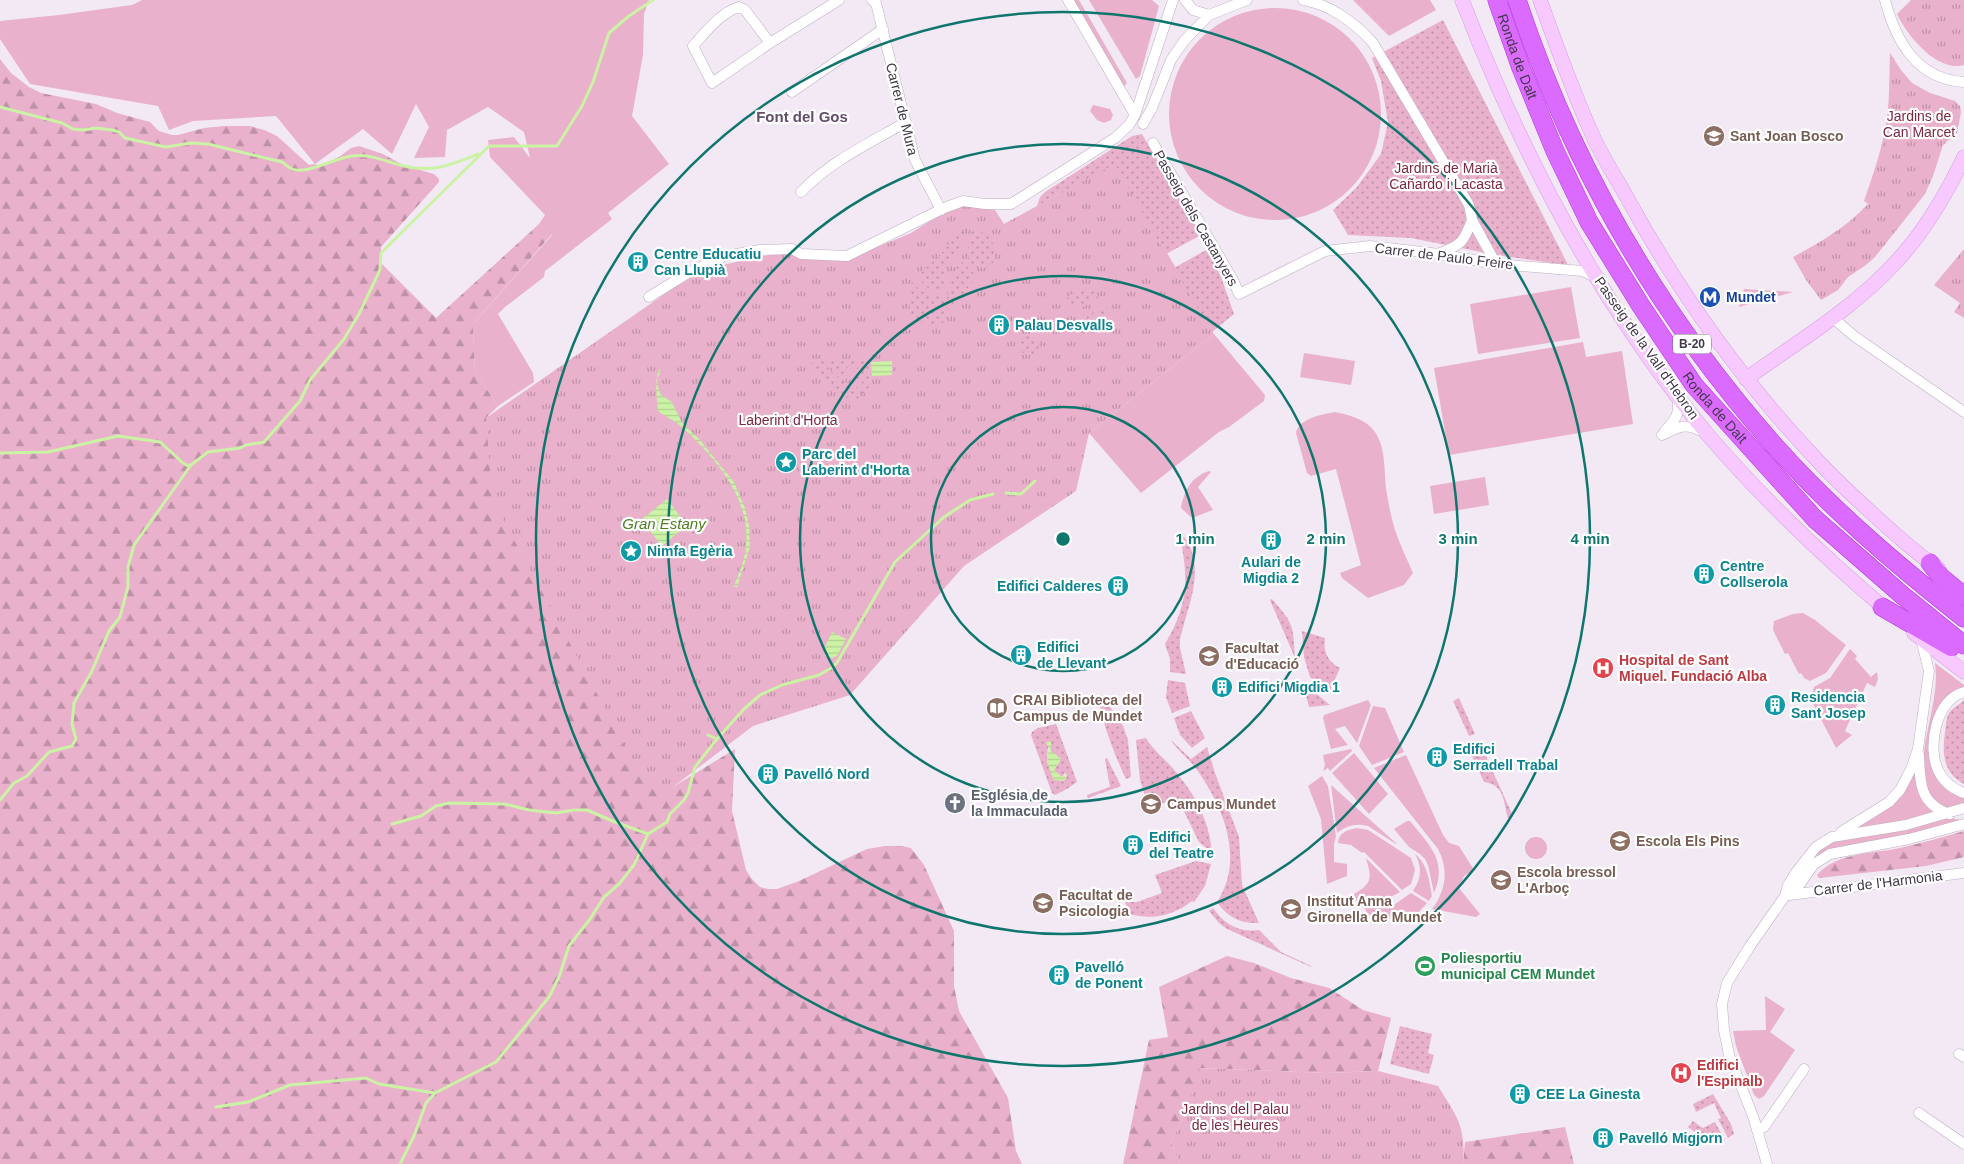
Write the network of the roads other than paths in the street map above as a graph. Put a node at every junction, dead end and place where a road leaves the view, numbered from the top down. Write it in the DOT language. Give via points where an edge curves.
graph roads {
  1 [pos="840,0"];
  2 [pos="1068,0"];
  3 [pos="1173,0"];
  4 [pos="1185,0"];
  5 [pos="1248,0"];
  6 [pos="1303,0"];
  7 [pos="1462,0"];
  8 [pos="1486,0"];
  9 [pos="1497,0"];
  10 [pos="1518,0"];
  11 [pos="1540,0"];
  12 [pos="1886,0"];
  13 [pos="874,1"];
  14 [pos="737,4"];
  15 [pos="1209,15"];
  16 [pos="883,29"];
  17 [pos="770,43"];
  18 [pos="1523,74"];
  19 [pos="1964,82"];
  20 [pos="792,92"];
  21 [pos="1135,115"];
  22 [pos="906,122"];
  23 [pos="1143,124"];
  24 [pos="1153,143"];
  25 [pos="1964,157"];
  26 [pos="801,192"];
  27 [pos="941,210"];
  28 [pos="1472,220"];
  29 [pos="1439,254"];
  30 [pos="1496,264"];
  31 [pos="1598,279"];
  32 [pos="1239,294"];
  33 [pos="649,297"];
  34 [pos="1833,318"];
  35 [pos="1746,379"];
  36 [pos="1677,395"];
  37 [pos="1964,412"];
  38 [pos="1709,436"];
  39 [pos="1930,563"];
  40 [pos="1964,585"];
  41 [pos="1964,596"];
  42 [pos="1882,607"];
  43 [pos="1964,618"];
  44 [pos="1920,638"];
  45 [pos="1964,645"];
  46 [pos="1964,655"];
  47 [pos="1964,672"];
  48 [pos="1964,692"];
  49 [pos="1918,749"];
  50 [pos="1964,793"];
  51 [pos="1964,808"];
  52 [pos="1947,813"];
  53 [pos="1964,817"];
  54 [pos="1964,824"];
  55 [pos="1832,837"];
  56 [pos="1964,873"];
  57 [pos="1789,895"];
  58 [pos="1804,1069"];
  59 [pos="1919,1113"];
  60 [pos="1757,1130"];
  61 [pos="1964,1144"];
  62 [pos="1767,1164"];
  1 -- 17 [label="street"];
  2 -- 21 [label="street"];
  3 -- 21 [label="street"];
  4 -- 15 [label="street" via="1193,10"];
  5 -- 15 [label="street"];
  6 -- 28 [label="street" via="1344,17 1373,43 1468,205"];
  7 -- 31 [label="street, Passeig de la Vall d'Hebron" via="1495,82 1559,213"];
  8 -- 18 [label="highway"];
  9 -- 18 [label="highway, Ronda de Dalt / B-20"];
  10 -- 43 [label="highway, Ronda de Dalt / B-20" via="1551,92 1605,206 1692,345 1769,440 1827,500 1893,561"];
  11 -- 35 [label="street" via="1592,135 1651,242 1702,321"];
  12 -- 19 [label="street" via="1896,33 1913,57 1938,76"];
  13 -- 16 [label="street, Carrer de Mura"];
  14 -- 17 [label="street"];
  14 -- 17 [label="street" via="693,46 712,83"];
  15 -- 23 [label="street" via="1171,60"];
  16 -- 20 [label="street"];
  16 -- 22 [label="street, Carrer de Mura"];
  18 -- 45 [label="highway, Ronda de Dalt / B-20" via="1589,222 1694,385 1815,519"];
  21 -- 27 [label="street" via="1115,138 1011,204 963,201"];
  22 -- 26 [label="street" via="854,152 810,182"];
  22 -- 27 [label="street, Carrer de Mura" via="915,160"];
  24 -- 32 [label="street, Passeig dels Castanyers"];
  25 -- 34 [label="street" via="1947,192 1896,263"];
  27 -- 33 [label="street" via="847,256 801,254 792,249 725,256 688,272"];
  28 -- 29 [label="street" via="1466,236 1456,248"];
  28 -- 30 [label="street"];
  29 -- 30 [label="street, Carrer de Paulo Freire"];
  29 -- 32 [label="street, Carrer de Paulo Freire" via="1370,246 1325,251"];
  30 -- 31 [label="street, Carrer de Paulo Freire" via="1583,271"];
  31 -- 36 [label="street, Passeig de la Vall d'Hebron"];
  34 -- 35 [label="street"];
  34 -- 37 [label="street"];
  35 -- 39 [label="street" via="1830,474"];
  36 -- 38 [label="street, Passeig de la Vall d'Hebron"];
  36 -- 38 [label="street" via="1679,411 1662,434 1692,426"];
  38 -- 42 [label="street, Passeig de la Vall d'Hebron" via="1782,514"];
  39 -- 40 [label="street"];
  39 -- 41 [label="highway"];
  42 -- 44 [label="street, Passeig de la Vall d'Hebron"];
  42 -- 46 [label="highway"];
  44 -- 47 [label="street, Passeig de la Vall d'Hebron"];
  44 -- 49 [label="street, Carrer de l'Harmonia" via="1929,671"];
  48 -- 50 [label="street" via="1954,696 1943,707 1934,749 1935,763 1942,776 1952,787"];
  49 -- 52 [label="street, Carrer de l'Harmonia" via="1923,791 1932,803"];
  49 -- 55 [label="street, Carrer de l'Harmonia" via="1906,780 1895,796 1877,812"];
  51 -- 52 [label="street, Carrer de l'Harmonia"];
  52 -- 53 [label="street, Carrer de l'Harmonia"];
  52 -- 55 [label="street, Carrer de l'Harmonia"];
  54 -- 57 [label="street, Carrer de l'Harmonia" via="1830,854 1814,864"];
  55 -- 57 [label="street, Carrer de l'Harmonia" via="1816,847 1804,861 1788,885"];
  56 -- 57 [label="street, Carrer de l'Harmonia"];
  57 -- 60 [label="street, Carrer de l'Harmonia" via="1750,946 1727,983 1722,1004 1729,1055"];
  58 -- 60 [label="street" via="1764,1127"];
  59 -- 61 [label="street"];
  60 -- 62 [label="street, Carrer de l'Harmonia"];
}
